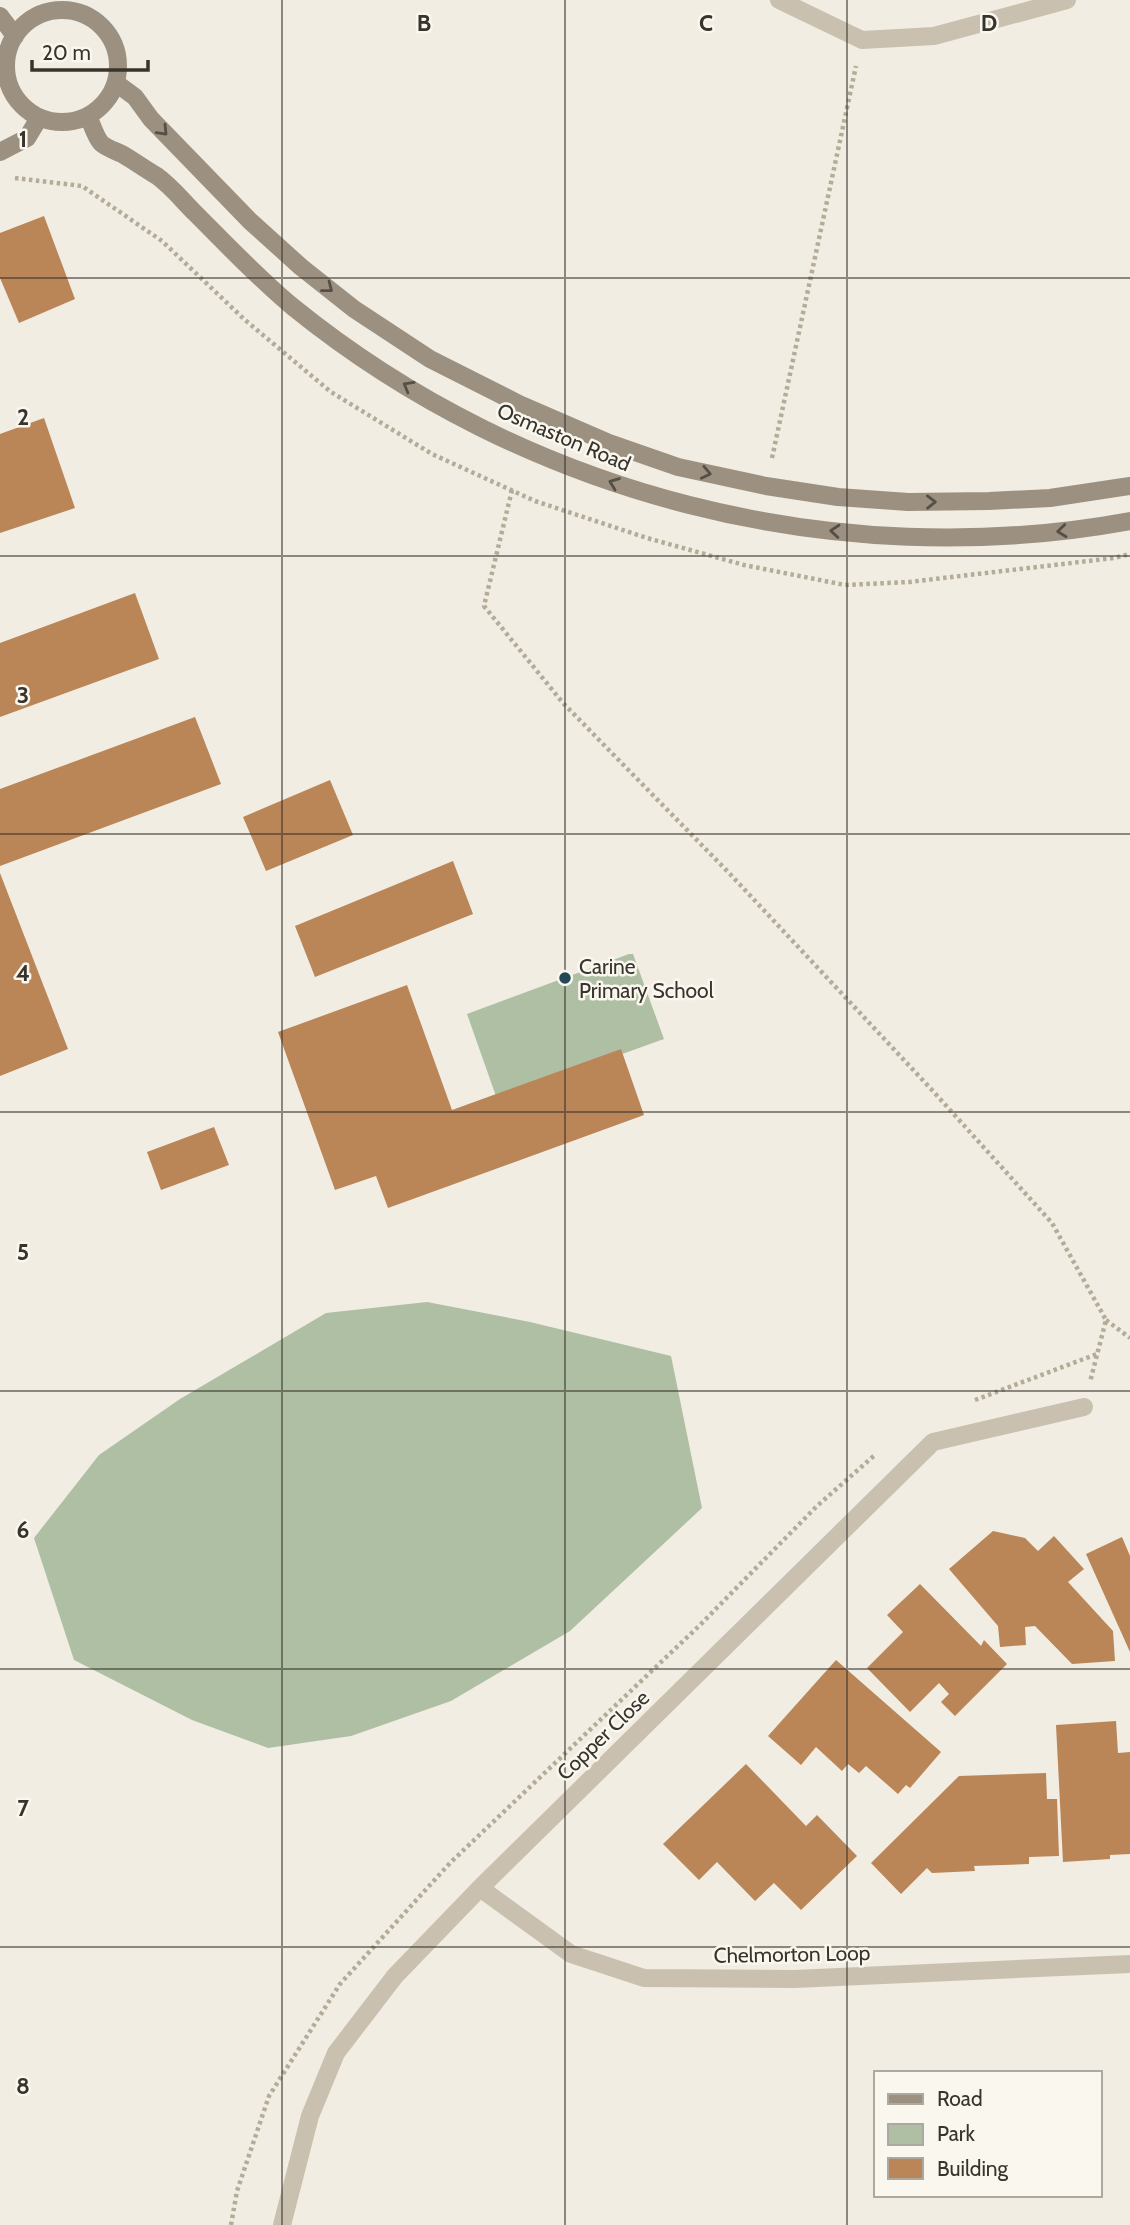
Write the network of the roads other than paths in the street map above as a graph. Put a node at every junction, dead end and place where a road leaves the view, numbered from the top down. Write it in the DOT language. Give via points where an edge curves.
graph roads {
  1 [pos="779,0"];
  2 [pos="1067,0"];
  3 [pos="49,6"];
  4 [pos="0,16"];
  5 [pos="15,36"];
  6 [pos="117,83"];
  7 [pos="4,84"];
  8 [pos="88,116"];
  9 [pos="39,118"];
  10 [pos="0,152"];
  11 [pos="1130,486"];
  12 [pos="1130,522"];
  13 [pos="1084,1407"];
  14 [pos="480,1888"];
  15 [pos="1130,1964"];
  16 [pos="282,2225"];
  1 -- 2 [label="street" via="862,40 934,36"];
  3 -- 5 [label="street"];
  3 -- 6 [label="street" via="86,16 104,29 116,49"];
  4 -- 5 [label="street"];
  5 -- 7 [label="street"];
  6 -- 8 [label="street" via="105,103"];
  6 -- 11 [label="street, Osmaston Road, one-way" via="250,221 354,309 430,359 609,443 678,467 838,497 908,502 1050,498"];
  7 -- 9 [label="street"];
  8 -- 9 [label="street" via="63,122"];
  12 -- 8 [label="street, Osmaston Road, one-way" via="1003,537 898,536 794,528 718,513 606,480 478,426 391,377 331,336 261,279 160,179 101,143"];
  9 -- 10 [label="street" via="27,138"];
  13 -- 14 [label="street, Copper Close" via="933,1442"];
  14 -- 15 [label="street, Chelmorton Loop" via="571,1954 644,1978 794,1979"];
  14 -- 16 [label="street, Copper Close" via="395,1976 336,2053 310,2116"];
}
